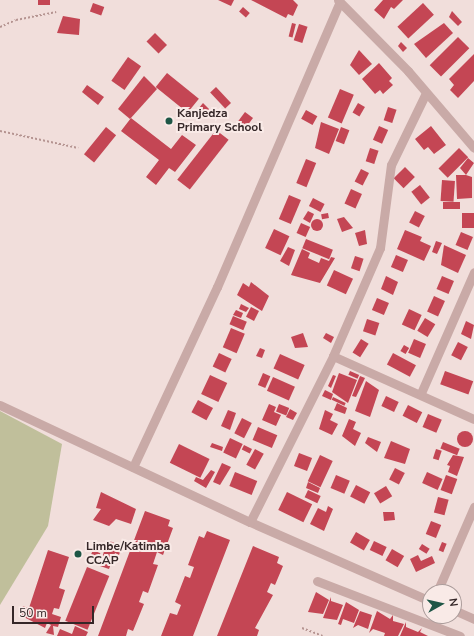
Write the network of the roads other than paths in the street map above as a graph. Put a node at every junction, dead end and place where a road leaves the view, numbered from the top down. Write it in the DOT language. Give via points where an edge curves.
graph roads {
  1 [pos="339,1"];
  2 [pos="426,93"];
  3 [pos="474,148"];
  4 [pos="474,272"];
  5 [pos="332,356"];
  6 [pos="421,393"];
  7 [pos="0,405"];
  8 [pos="474,418"];
  9 [pos="133,467"];
  10 [pos="474,507"];
  11 [pos="250,522"];
  12 [pos="317,582"];
  13 [pos="440,584"];
  14 [pos="422,597"];
  15 [pos="462,614"];
  16 [pos="474,619"];
  17 [pos="460,636"];
  1 -- 2 [label="street"];
  1 -- 9 [label="street" via="217,287"];
  2 -- 3 [label="street"];
  2 -- 5 [label="street" via="391,165 380,248"];
  4 -- 6 [label="street"];
  5 -- 6 [label="street"];
  5 -- 11 [label="street"];
  6 -- 8 [label="street"];
  7 -- 9 [label="street"];
  9 -- 11 [label="street"];
  10 -- 13 [label="street"];
  11 -- 14 [label="street"];
  12 -- 17 [label="street"];
  15 -- 16 [label="street"];
}
